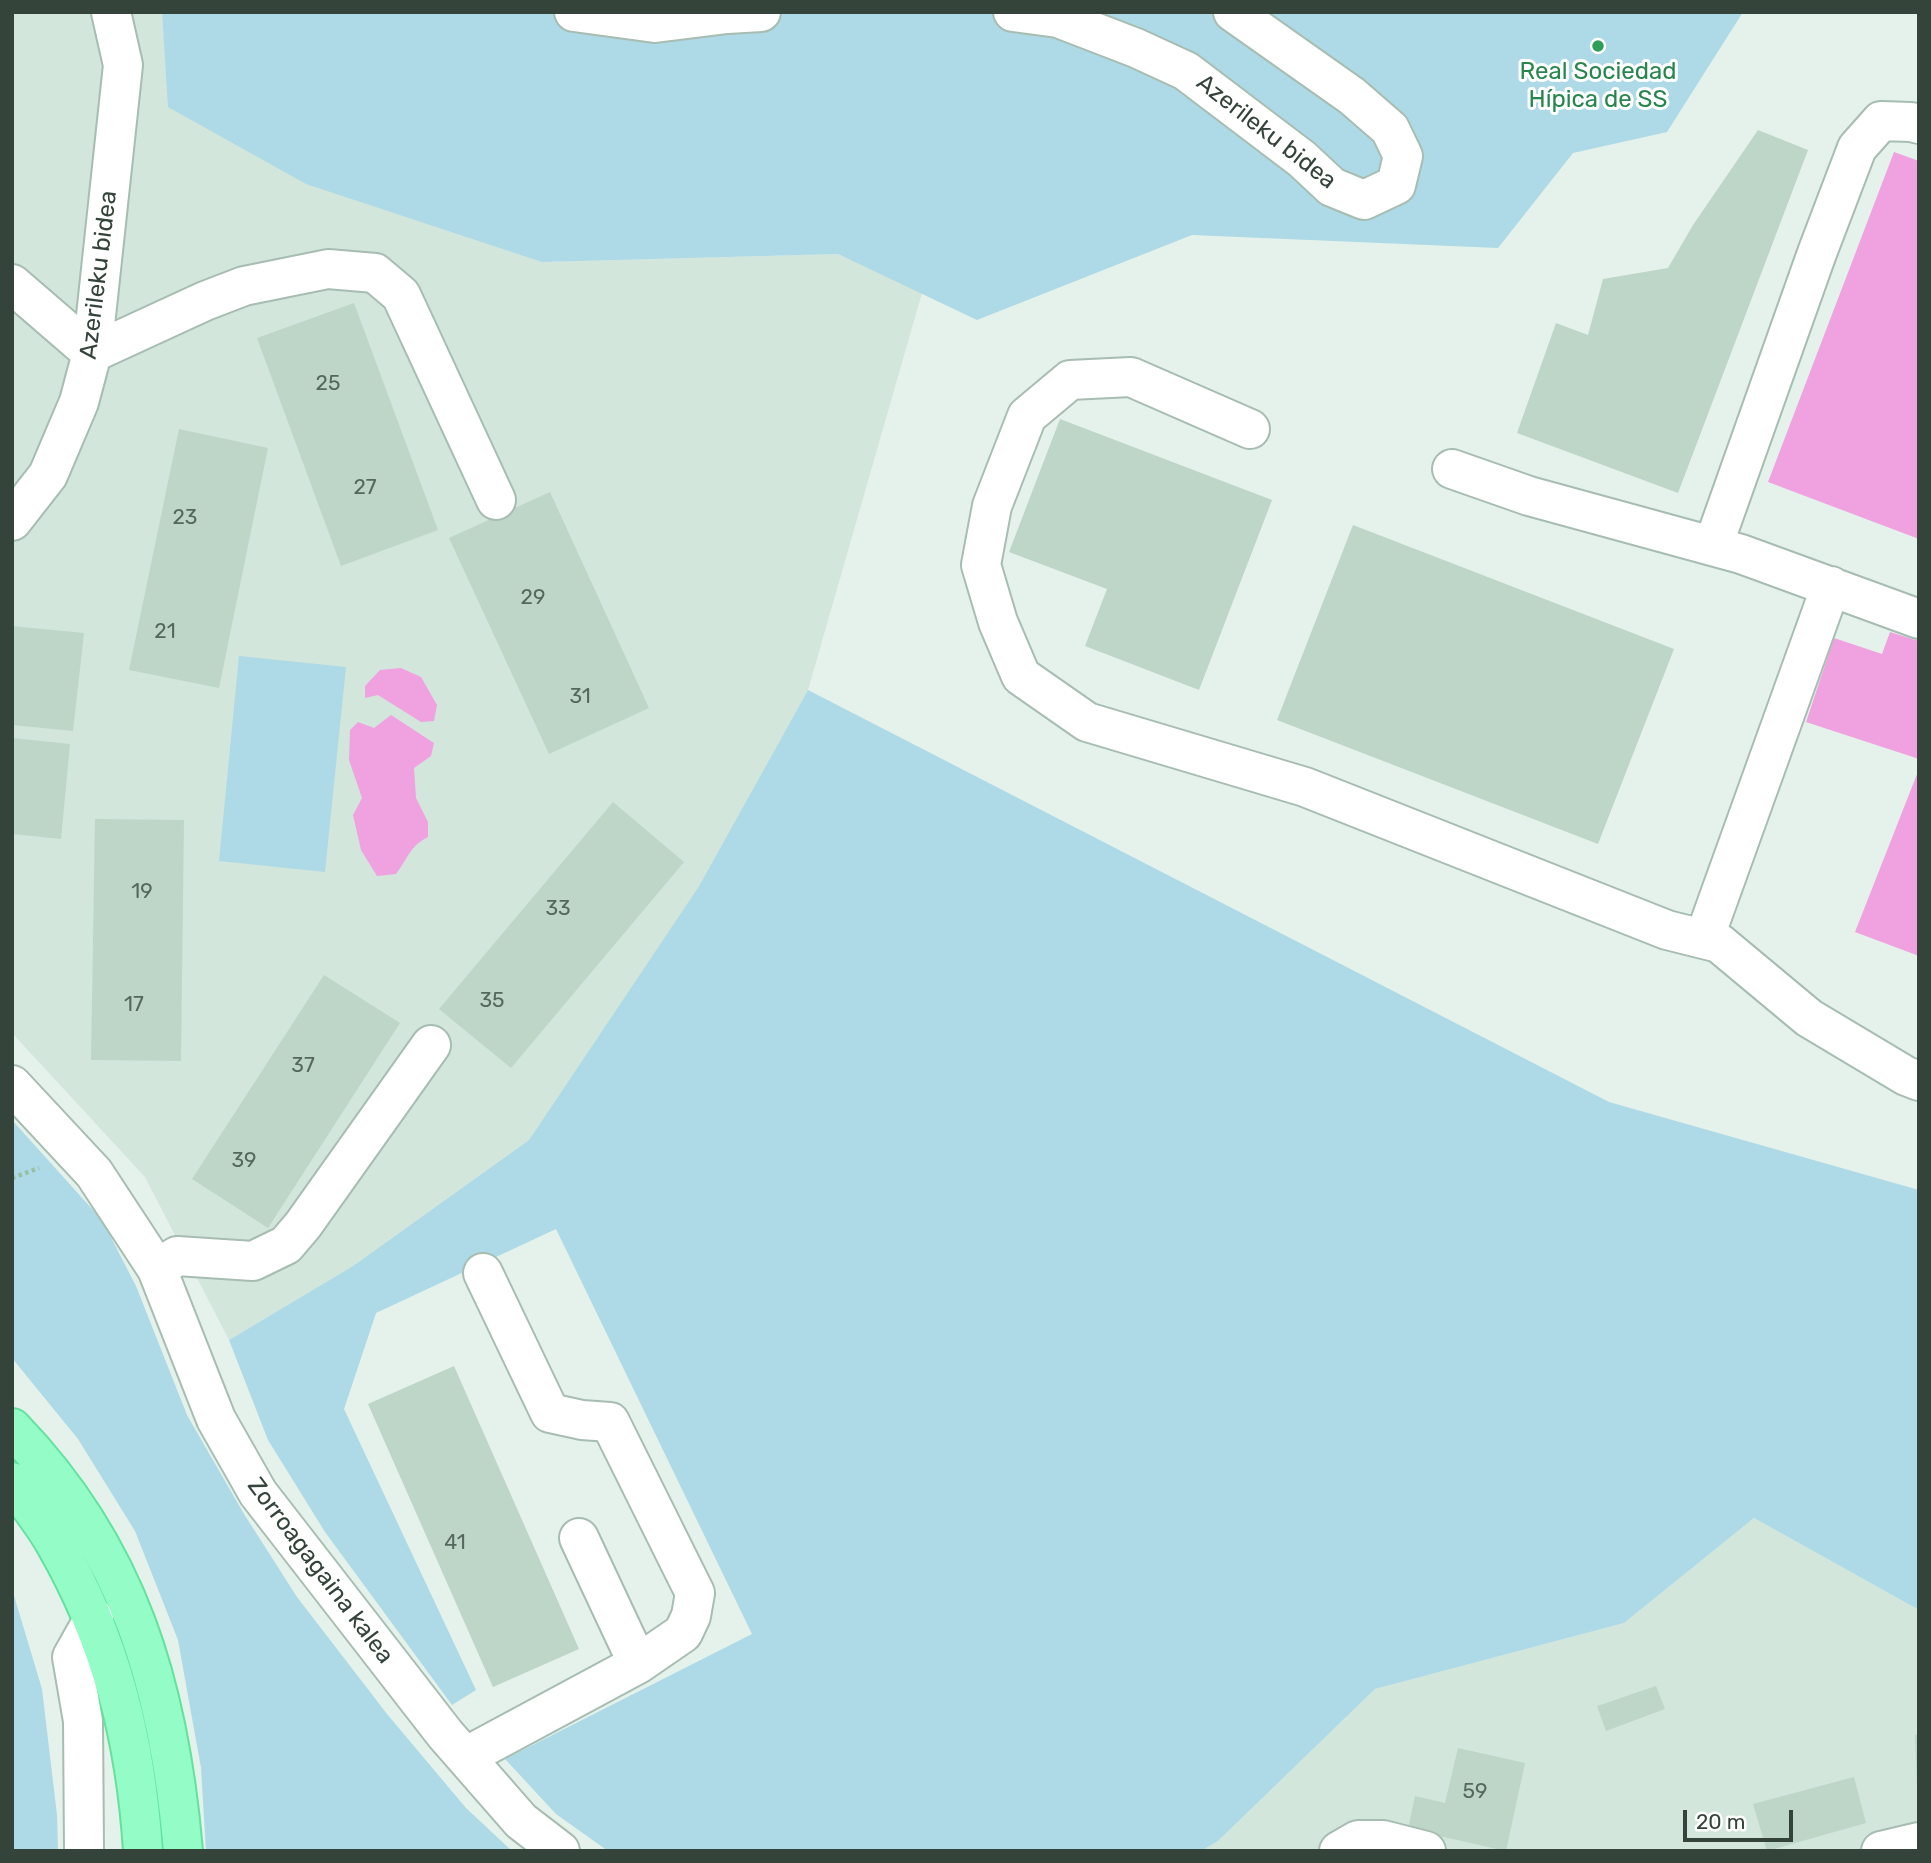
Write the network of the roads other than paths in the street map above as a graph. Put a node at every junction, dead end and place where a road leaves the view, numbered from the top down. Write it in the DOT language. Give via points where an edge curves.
graph roads {
  1 [pos="111,12"];
  2 [pos="574,12"];
  3 [pos="761,12"];
  4 [pos="1013,12"];
  5 [pos="1233,12"];
  6 [pos="1919,124"];
  7 [pos="12,284"];
  8 [pos="92,353"];
  9 [pos="1250,429"];
  10 [pos="1452,469"];
  11 [pos="496,500"];
  12 [pos="12,521"];
  13 [pos="1713,546"];
  14 [pos="1831,586"];
  15 [pos="1919,619"];
  16 [pos="1704,939"];
  17 [pos="431,1045"];
  18 [pos="1919,1081"];
  19 [pos="12,1085"];
  20 [pos="157,1269"];
  21 [pos="483,1273"];
  22 [pos="12,1428"];
  23 [pos="12,1482"];
  24 [pos="579,1538"];
  25 [pos="94,1618"];
  26 [pos="638,1664"];
  27 [pos="465,1757"];
  28 [pos="1919,1842"];
  29 [pos="84,1851"];
  30 [pos="143,1851"];
  31 [pos="183,1851"];
  32 [pos="560,1851"];
  33 [pos="1339,1851"];
  34 [pos="1426,1851"];
  35 [pos="1881,1851"];
  1 -- 8 [label="street, Azerileku bidea" via="123,65"];
  2 -- 3 [label="street" via="655,23"];
  4 -- 5 [label="street, Azerileku bidea" via="1058,18 1186,71 1332,187 1364,200 1396,185 1403,156 1390,129 1352,96"];
  6 -- 13 [label="street" via="1881,121 1857,148"];
  7 -- 8 [label="street"];
  8 -- 11 [label="street" via="244,286 328,268 374,272 401,295"];
  8 -- 12 [label="street, Azerileku bidea" via="79,402 48,475"];
  9 -- 16 [label="street" via="1131,377 1070,380 1027,416 992,506 981,565 1021,676 1087,722 1305,787 1667,930"];
  10 -- 13 [label="street" via="1529,496"];
  13 -- 14 [label="street"];
  14 -- 15 [label="street"];
  14 -- 16 [label="street"];
  16 -- 18 [label="street" via="1718,943 1809,1018"];
  17 -- 20 [label="street" via="286,1245 253,1261 177,1256"];
  19 -- 20 [label="street, Zorroagagaina kalea" via="94,1173"];
  20 -- 27 [label="street, Zorroagagaina kalea" via="216,1419 258,1493"];
  21 -- 26 [label="street" via="550,1413 610,1422 695,1593 683,1633"];
  22 -- 31 [label="main road" via="43,1459 87,1521 130,1603 169,1737"];
  23 -- 25 [label="main road" via="55,1542"];
  24 -- 26 [label="street"];
  25 -- 29 [label="street" via="72,1657 83,1721"];
  25 -- 30 [label="main road" via="131,1745"];
  26 -- 27 [label="street"];
  27 -- 32 [label="street, Zorroagagaina kalea" via="522,1821"];
  28 -- 35 [label="street"];
  33 -- 34 [label="street" via="1358,1840 1383,1840"];
}
